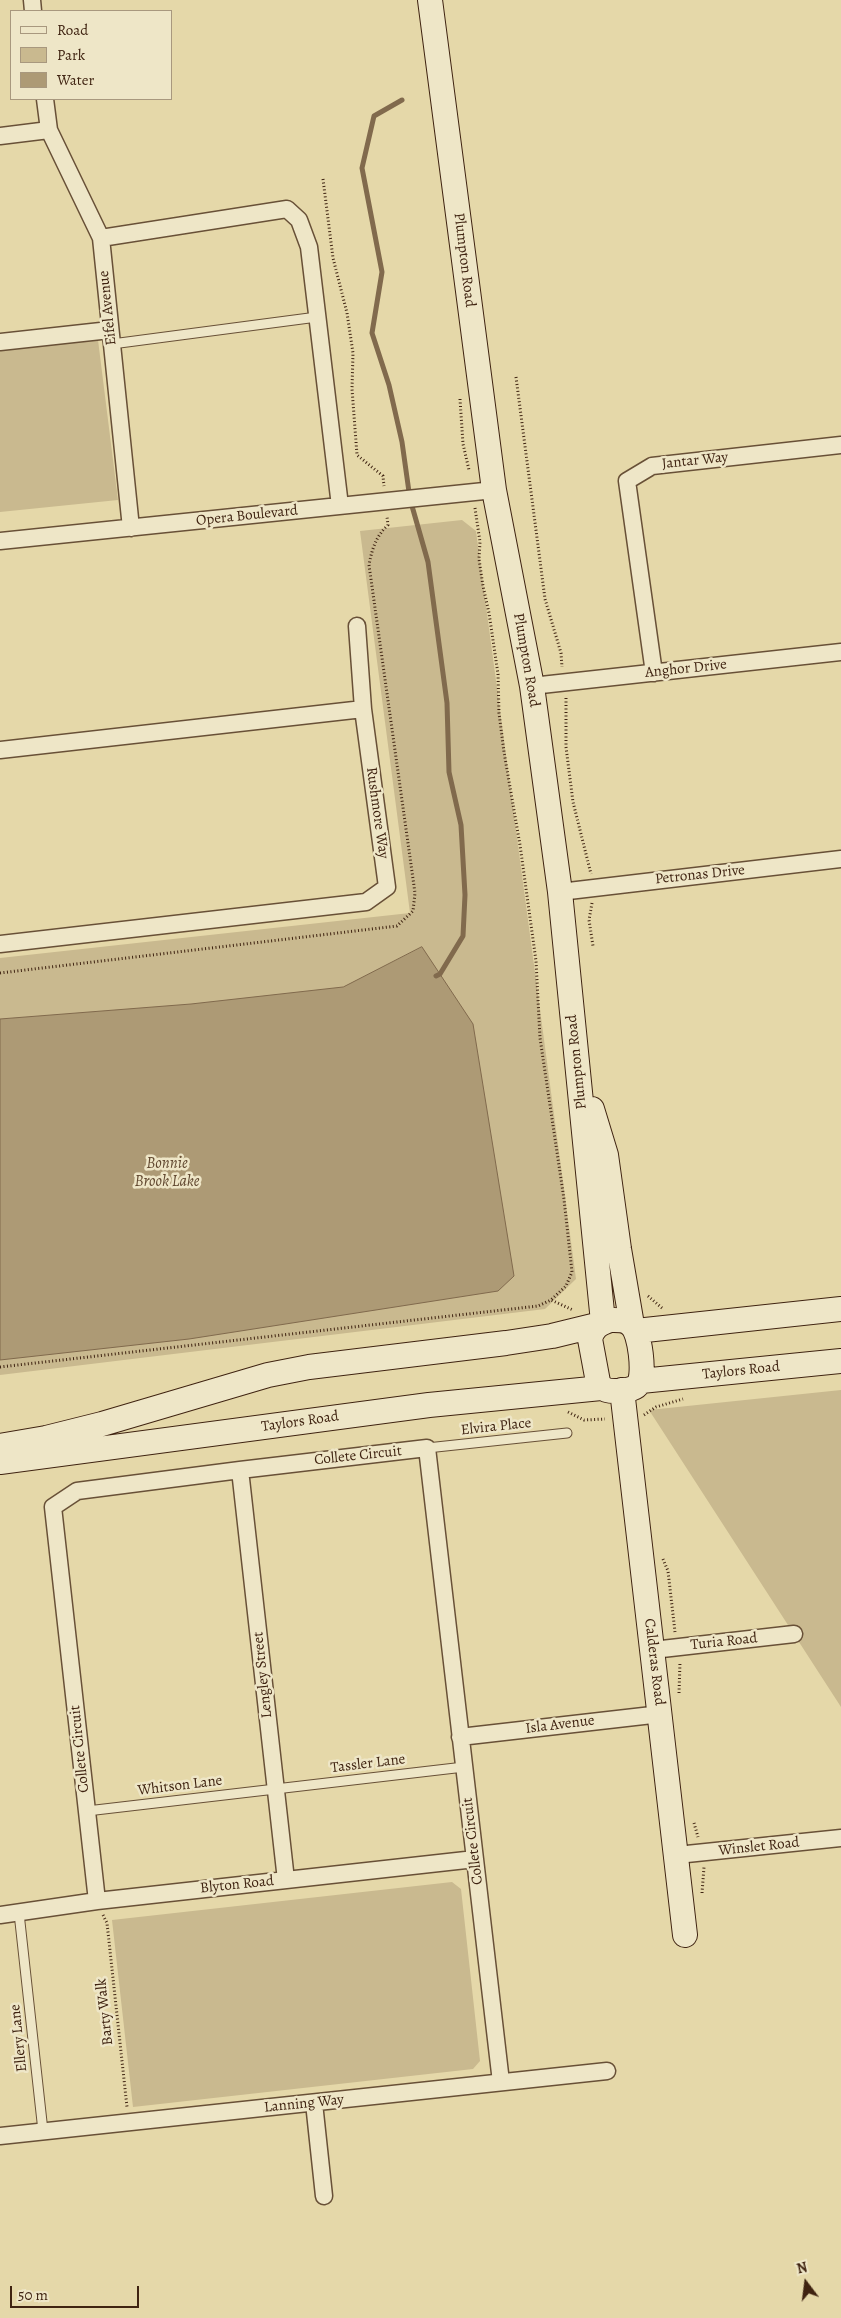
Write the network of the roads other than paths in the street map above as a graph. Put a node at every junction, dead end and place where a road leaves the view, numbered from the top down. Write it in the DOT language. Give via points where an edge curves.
graph roads {
  1 [pos="430,0"];
  2 [pos="45,100"];
  3 [pos="49,130"];
  4 [pos="0,136"];
  5 [pos="100,238"];
  6 [pos="317,317"];
  7 [pos="111,337"];
  8 [pos="0,342"];
  9 [pos="841,445"];
  10 [pos="484,491"];
  11 [pos="340,506"];
  12 [pos="131,528"];
  13 [pos="0,542"];
  14 [pos="357,626"];
  15 [pos="841,652"];
  16 [pos="654,673"];
  17 [pos="532,686"];
  18 [pos="362,710"];
  19 [pos="0,750"];
  20 [pos="841,859"];
  21 [pos="560,892"];
  22 [pos="0,944"];
  23 [pos="578,1067"];
  24 [pos="841,1309"];
  25 [pos="600,1324"];
  26 [pos="634,1328"];
  27 [pos="841,1361"];
  28 [pos="621,1386"];
  29 [pos="567,1433"];
  30 [pos="0,1446"];
  31 [pos="427,1448"];
  32 [pos="0,1462"];
  33 [pos="240,1470"];
  34 [pos="794,1634"];
  35 [pos="653,1650"];
  36 [pos="661,1714"];
  37 [pos="460,1737"];
  38 [pos="464,1767"];
  39 [pos="276,1789"];
  40 [pos="87,1811"];
  41 [pos="841,1838"];
  42 [pos="677,1856"];
  43 [pos="475,1859"];
  44 [pos="286,1880"];
  45 [pos="97,1901"];
  46 [pos="18,1913"];
  47 [pos="0,1915"];
  48 [pos="685,1934"];
  49 [pos="607,2071"];
  50 [pos="501,2082"];
  51 [pos="314,2103"];
  52 [pos="43,2131"];
  53 [pos="0,2136"];
  54 [pos="324,2196"];
  1 -- 10 [label="street, Plumpton Road"];
  2 -- 3 [label="street, Eifel Avenue"];
  3 -- 4 [label="street"];
  3 -- 5 [label="street, Eifel Avenue"];
  5 -- 6 [label="street" via="288,209 299,220 309,247"];
  5 -- 7 [label="street, Eifel Avenue"];
  6 -- 7 [label="lane"];
  6 -- 11 [label="street"];
  7 -- 8 [label="street"];
  7 -- 12 [label="street, Eifel Avenue"];
  9 -- 16 [label="street, Jantar Way" via="652,466 627,481"];
  10 -- 11 [label="street, Opera Boulevard"];
  10 -- 17 [label="street, Plumpton Road"];
  11 -- 12 [label="street, Opera Boulevard"];
  12 -- 13 [label="street, Opera Boulevard"];
  14 -- 18 [label="street"];
  15 -- 16 [label="street, Anghor Drive"];
  16 -- 17 [label="street, Anghor Drive"];
  17 -- 21 [label="street, Plumpton Road"];
  18 -- 19 [label="street"];
  18 -- 22 [label="street, Rushmore Way" via="387,887 366,902"];
  20 -- 21 [label="street, Petronas Drive"];
  21 -- 23 [label="street, Plumpton Road"];
  23 -- 25 [label="street, Plumpton Road"];
  23 -- 26 [label="street" via="606,1155 618,1249"];
  24 -- 26 [label="street"];
  25 -- 26 [label="street" via="619,1320"];
  25 -- 28 [label="street" via="590,1339 598,1382"];
  25 -- 30 [label="street" via="552,1336 268,1375 102,1424"];
  26 -- 28 [label="street" via="642,1365"];
  27 -- 28 [label="street, Taylors Road"];
  28 -- 32 [label="street, Taylors Road" via="419,1406"];
  28 -- 35 [label="street, Calderas Road"];
  29 -- 31 [label="lane, Elvira Place"];
  31 -- 33 [label="street, Collete Circuit"];
  31 -- 37 [label="street, Collete Circuit"];
  33 -- 39 [label="street, Lengley Street"];
  33 -- 40 [label="street, Collete Circuit" via="77,1491 54,1507"];
  34 -- 35 [label="street, Turia Road"];
  35 -- 36 [label="street, Calderas Road"];
  36 -- 37 [label="street, Isla Avenue"];
  36 -- 42 [label="street, Calderas Road"];
  37 -- 38 [label="street, Collete Circuit"];
  38 -- 39 [label="lane, Tassler Lane"];
  38 -- 43 [label="street, Collete Circuit"];
  39 -- 40 [label="lane, Whitson Lane"];
  39 -- 44 [label="street, Lengley Street"];
  40 -- 45 [label="street, Collete Circuit"];
  41 -- 42 [label="street, Winslet Road"];
  42 -- 48 [label="street, Calderas Road"];
  43 -- 44 [label="street, Blyton Road"];
  43 -- 50 [label="street, Collete Circuit"];
  44 -- 45 [label="street, Blyton Road"];
  45 -- 46 [label="street, Blyton Road"];
  46 -- 47 [label="street, Blyton Road"];
  46 -- 52 [label="lane, Ellery Lane"];
  49 -- 50 [label="street, Lanning Way"];
  50 -- 51 [label="street, Lanning Way"];
  51 -- 52 [label="street, Lanning Way"];
  51 -- 54 [label="street"];
  52 -- 53 [label="street, Lanning Way"];
}
